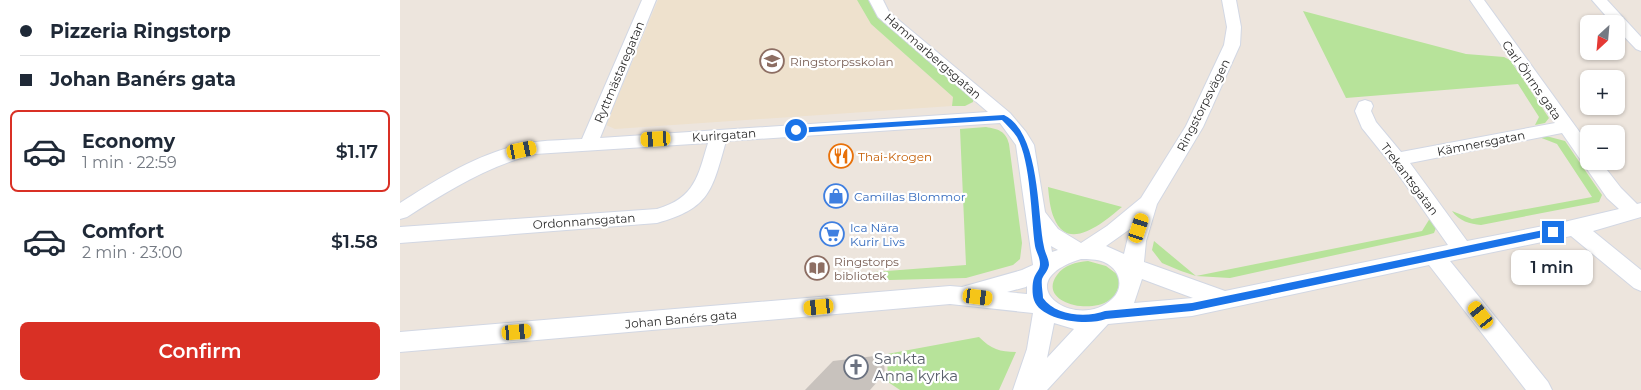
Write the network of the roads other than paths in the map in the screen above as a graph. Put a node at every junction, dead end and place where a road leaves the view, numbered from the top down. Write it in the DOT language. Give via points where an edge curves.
graph roads {
  1 [pos="649,0"];
  2 [pos="876,0"];
  3 [pos="1229,0"];
  4 [pos="1477,0"];
  5 [pos="1599,0"];
  6 [pos="1641,46"];
  7 [pos="1366,106"];
  8 [pos="1004,117"];
  9 [pos="1565,127"];
  10 [pos="719,135"];
  11 [pos="589,143"];
  12 [pos="1580,147"];
  13 [pos="1398,159"];
  14 [pos="1597,170"];
  15 [pos="1148,203"];
  16 [pos="1638,211"];
  17 [pos="400,212"];
  18 [pos="1037,216"];
  19 [pos="1574,227"];
  20 [pos="400,236"];
  21 [pos="1136,247"];
  22 [pos="1082,251"];
  23 [pos="1463,251"];
  24 [pos="1434,256"];
  25 [pos="1043,270"];
  26 [pos="1128,272"];
  27 [pos="1160,278"];
  28 [pos="1641,282"];
  29 [pos="962,295"];
  30 [pos="1226,300"];
  31 [pos="1043,306"];
  32 [pos="1101,317"];
  33 [pos="400,342"];
  34 [pos="1025,390"];
  35 [pos="1032,390"];
  36 [pos="1540,390"];
  1 -- 11 [label="street, Ryttmästaregatan"];
  2 -- 8 [label="street, Hammarbergsgatan" via="883,14"];
  3 -- 15 [label="street, Ringstorpsvägen" via="1234,36 1228,54 1194,127"];
  4 -- 9 [label="street, Carl Öhrns gata"];
  5 -- 6 [label="street"];
  7 -- 13 [label="street, Trekantsgatan" via="1363,111 1368,124"];
  8 -- 10 [label="street, Kurirgatan"];
  8 -- 18 [label="street, Hammarbergsgatan" via="1025,145"];
  9 -- 12 [label="street, Carl Öhrns gata"];
  9 -- 13 [label="street, Kämnersgatan"];
  10 -- 11 [label="street, Kurirgatan"];
  10 -- 20 [label="street, Ordonnansgatan" via="702,191 689,204 671,212 657,216"];
  11 -- 17 [label="street, Kurirgatan" via="535,148 497,158 463,174"];
  13 -- 23 [label="street, Trekantsgatan"];
  14 -- 16 [label="street, Carl Öhrns gata" via="1614,193"];
  15 -- 21 [label="street, Ringstorpsvägen"];
  15 -- 22 [label="street, Ringstorpsvägen" via="1114,231"];
  16 -- 19 [label="street"];
  18 -- 22 [label="street, Hammarbergsgatan" via="1056,241"];
  18 -- 25 [label="street, Hammarbergsgatan"];
  19 -- 23 [label="street"];
  19 -- 28 [label="street"];
  21 -- 26 [label="street, Ringstorpsvägen"];
  21 -- 27 [label="street"];
  22 -- 25 [label="street" via="1061,256"];
  22 -- 26 [label="street" via="1109,256"];
  23 -- 24 [label="street"];
  24 -- 30 [label="street"];
  24 -- 36 [label="street"];
  25 -- 29 [label="street, Johan Banérs gata" via="1026,278"];
  25 -- 31 [label="street" via="1037,288 1038,299"];
  26 -- 27 [label="street"];
  26 -- 32 [label="street" via="1127,297 1121,306"];
  27 -- 30 [label="street"];
  29 -- 31 [label="street, Johan Banérs gata"];
  29 -- 33 [label="street, Johan Banérs gata"];
  30 -- 32 [label="street"];
  31 -- 32 [label="street" via="1066,317"];
  31 -- 34 [label="street" via="1040,346"];
  32 -- 35 [label="street"];
}
